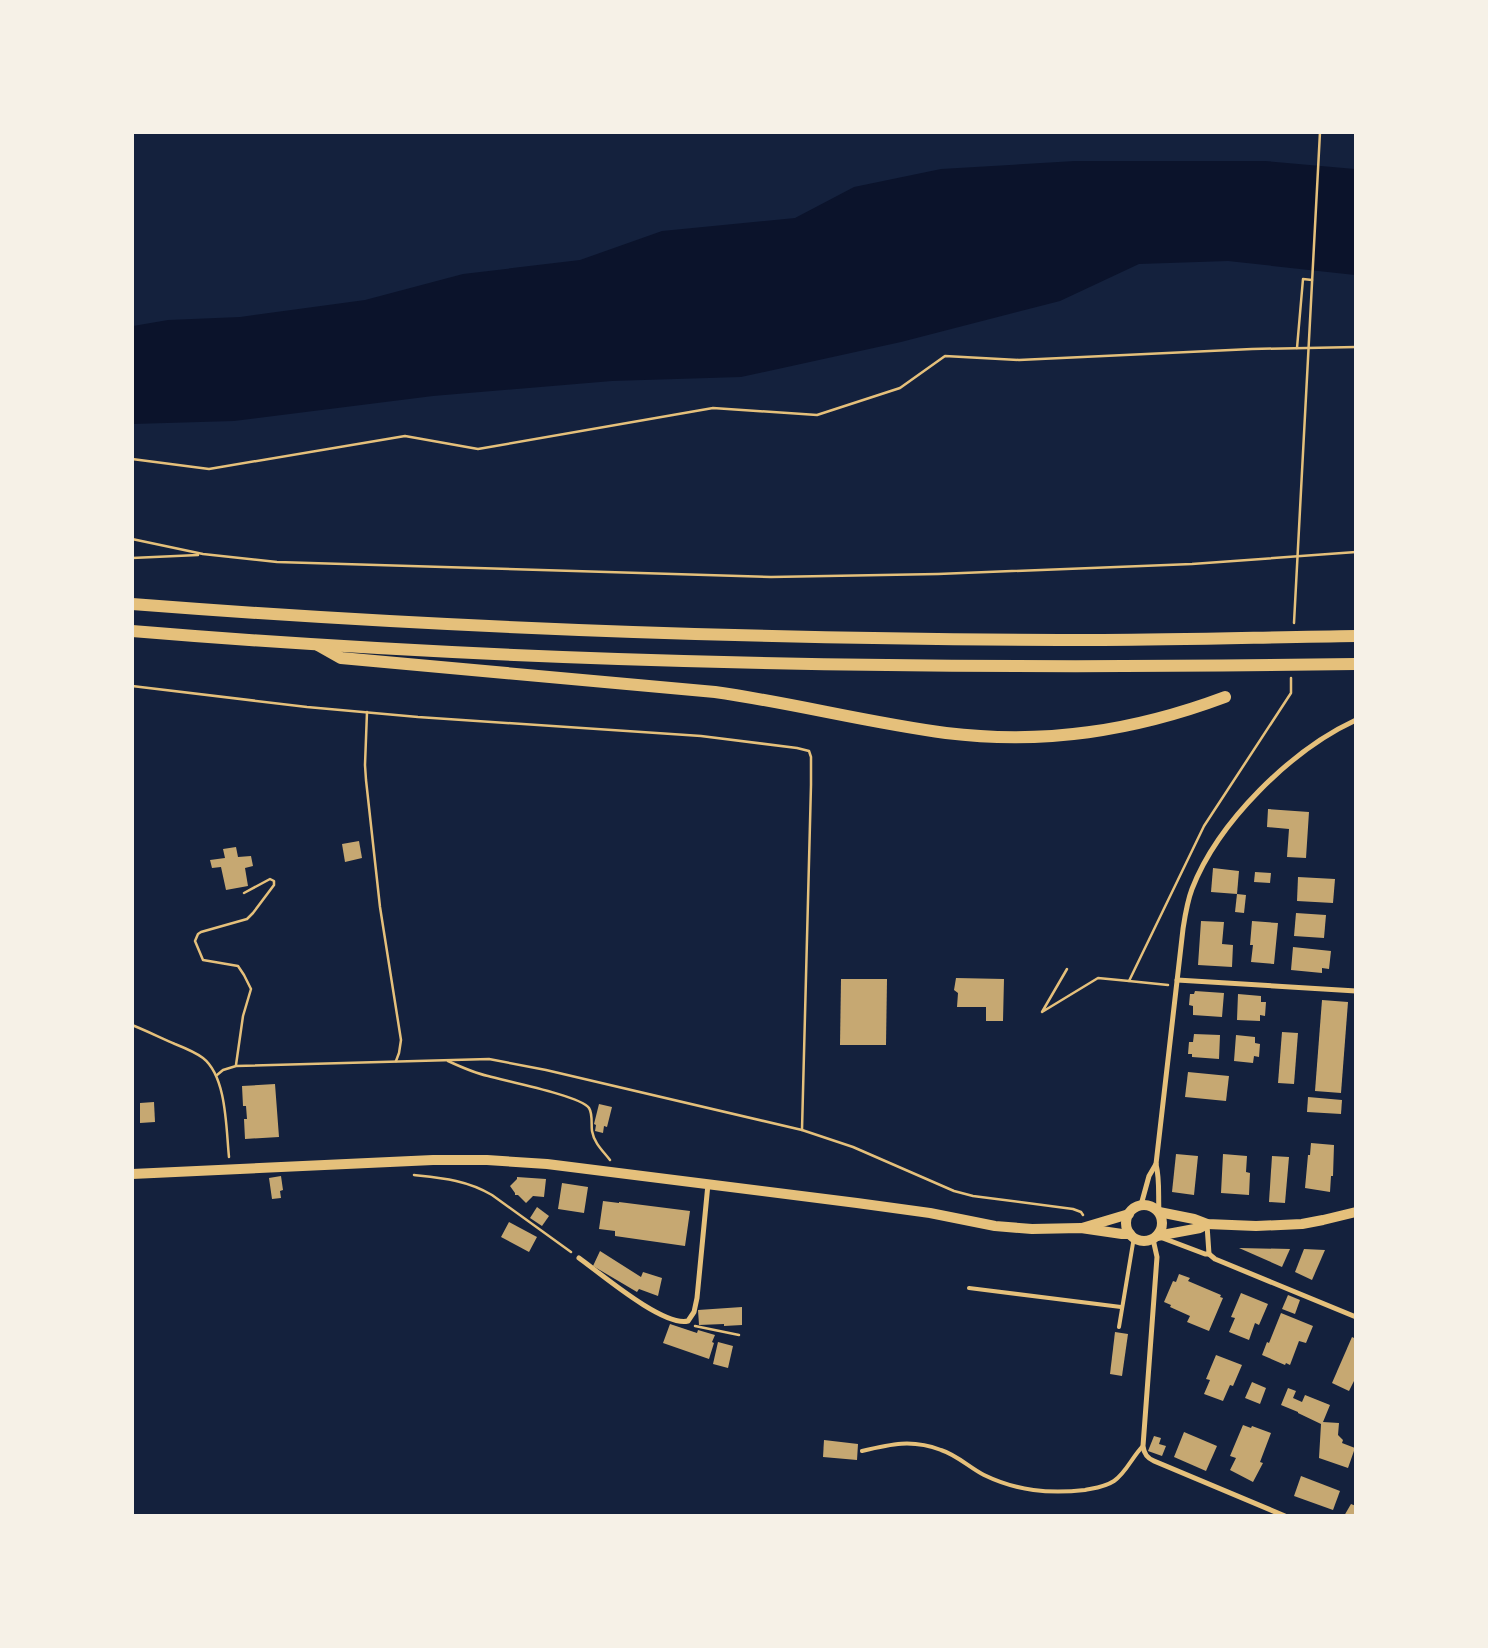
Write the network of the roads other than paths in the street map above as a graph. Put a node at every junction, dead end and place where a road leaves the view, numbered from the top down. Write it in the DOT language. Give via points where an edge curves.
graph roads {
  1 [pos="132,604"];
  2 [pos="132,631"];
  3 [pos="1352,636"];
  4 [pos="316,643"];
  5 [pos="1356,664"];
  6 [pos="1225,697"];
  7 [pos="1356,720"];
  8 [pos="1177,980"];
  9 [pos="1356,991"];
  10 [pos="1156,1164"];
  11 [pos="132,1174"];
  12 [pos="708,1184"];
  13 [pos="1141,1205"];
  14 [pos="1159,1212"];
  15 [pos="1356,1212"];
  16 [pos="1129,1214"];
  17 [pos="1207,1224"];
  18 [pos="1084,1227"];
  19 [pos="1132,1236"];
  20 [pos="1155,1237"];
  21 [pos="1209,1254"];
  22 [pos="579,1258"];
  23 [pos="969,1288"];
  24 [pos="1122,1307"];
  25 [pos="1356,1317"];
  26 [pos="1119,1327"];
  27 [pos="1143,1446"];
  28 [pos="862,1451"];
  29 [pos="1284,1516"];
  1 -- 3 [label="highway" via="483,625 775,636 1092,640"];
  2 -- 4 [label="highway"];
  4 -- 5 [label="highway" via="554,656 841,664 1122,667"];
  4 -- 6 [label="highway" via="340,658 715,692 919,729 996,737 1060,736 1105,730 1174,715"];
  7 -- 8 [label="street" via="1323,737 1284,767 1251,800 1220,839 1201,868 1190,896"];
  8 -- 9 [label="street"];
  8 -- 10 [label="street"];
  10 -- 13 [label="street"];
  10 -- 14 [label="street"];
  11 -- 12 [label="main road" via="487,1160 547,1164"];
  12 -- 18 [label="main road" via="917,1211 995,1226 1032,1229"];
  12 -- 22 [label="street" via="697,1298 688,1321 674,1320 649,1308"];
  13 -- 14 [label="main road" via="1151,1206"];
  13 -- 16 [label="main road"];
  14 -- 17 [label="main road"];
  14 -- 20 [label="main road" via="1162,1227"];
  15 -- 17 [label="main road" via="1288,1225"];
  16 -- 18 [label="main road"];
  16 -- 19 [label="main road" via="1127,1224"];
  17 -- 20 [label="main road"];
  17 -- 21 [label="street"];
  18 -- 19 [label="main road"];
  19 -- 20 [label="main road" via="1143,1241"];
  19 -- 24 [label="lane"];
  20 -- 21 [label="street"];
  20 -- 27 [label="street" via="1157,1258"];
  21 -- 25 [label="street"];
  23 -- 24 [label="lane"];
  24 -- 26 [label="lane"];
  27 -- 28 [label="lane" via="1119,1477 1106,1486 1053,1493 997,1480 929,1446 894,1443"];
  27 -- 29 [label="street" via="1146,1455 1154,1461"];
}
